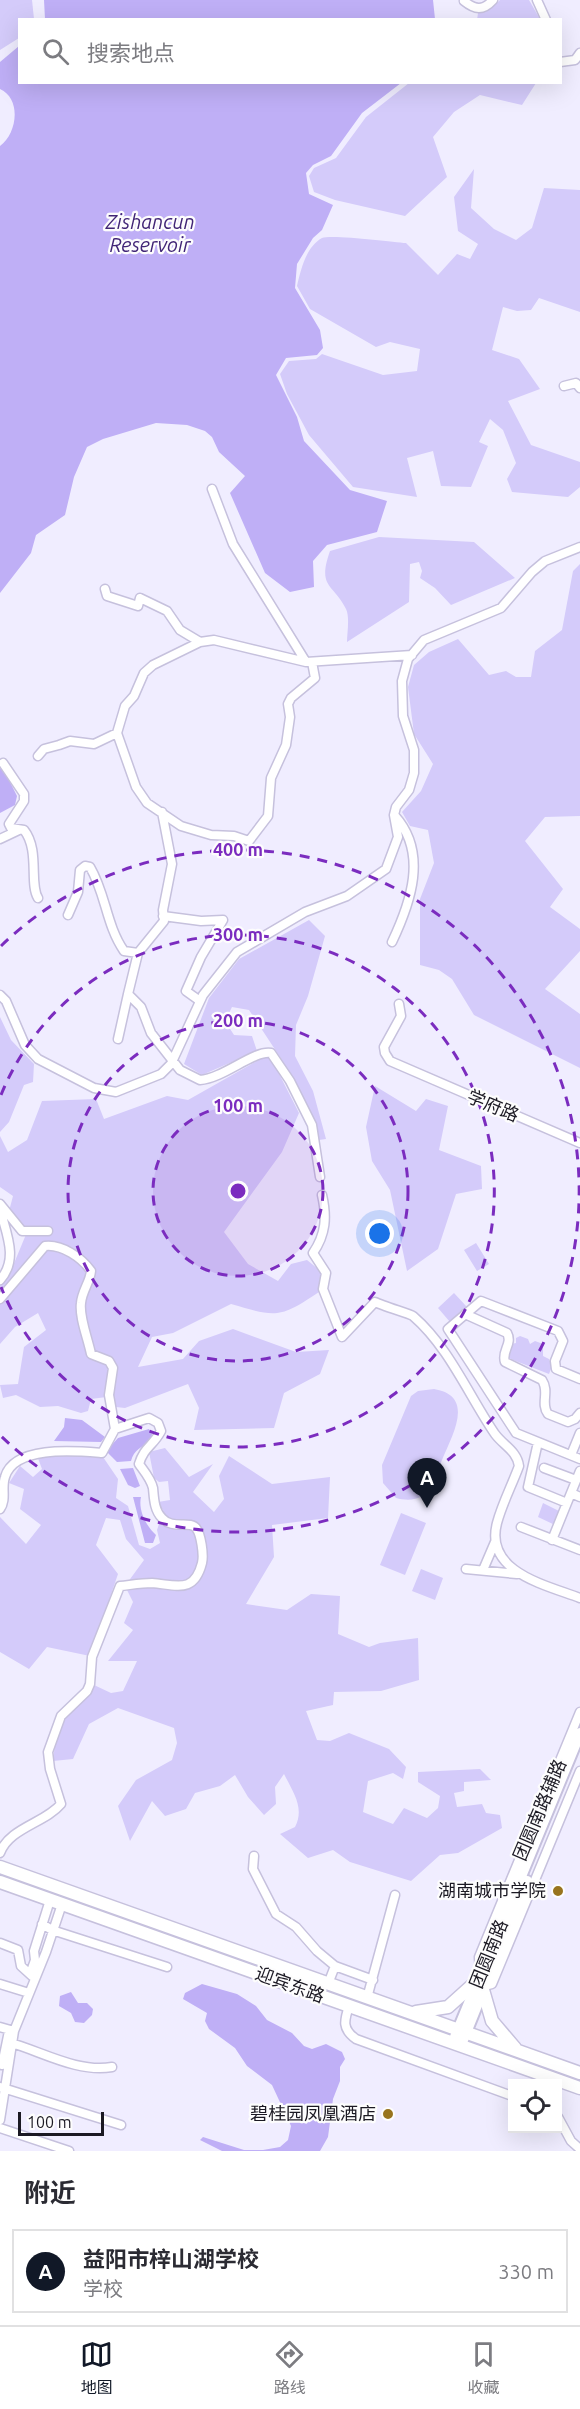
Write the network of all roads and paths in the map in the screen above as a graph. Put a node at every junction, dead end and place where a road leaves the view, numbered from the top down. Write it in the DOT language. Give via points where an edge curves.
graph roads {
  1 [pos="493,0"];
  2 [pos="537,0"];
  3 [pos="464,1"];
  4 [pos="545,18"];
  5 [pos="580,52"];
  6 [pos="562,62"];
  7 [pos="564,386"];
  8 [pos="580,388"];
  9 [pos="212,489"];
  10 [pos="580,547"];
  11 [pos="105,589"];
  12 [pos="200,642"];
  13 [pos="412,655"];
  14 [pos="309,662"];
  15 [pos="117,733"];
  16 [pos="38,756"];
  17 [pos="1,762"];
  18 [pos="162,812"];
  19 [pos="394,815"];
  20 [pos="20,829"];
  21 [pos="0,839"];
  22 [pos="38,898"];
  23 [pos="68,915"];
  24 [pos="163,916"];
  25 [pos="392,942"];
  26 [pos="138,953"];
  27 [pos="128,994"];
  28 [pos="0,995"];
  29 [pos="200,1001"];
  30 [pos="399,1004"];
  31 [pos="118,1039"];
  32 [pos="174,1059"];
  33 [pos="580,1143"];
  34 [pos="320,1177"];
  35 [pos="322,1195"];
  36 [pos="0,1204"];
  37 [pos="0,1209"];
  38 [pos="48,1231"];
  39 [pos="0,1280"];
  40 [pos="0,1299"];
  41 [pos="465,1314"];
  42 [pos="580,1379"];
  43 [pos="580,1413"];
  44 [pos="115,1429"];
  45 [pos="580,1434"];
  46 [pos="538,1442"];
  47 [pos="571,1455"];
  48 [pos="580,1459"];
  49 [pos="544,1468"];
  50 [pos="580,1471"];
  51 [pos="576,1480"];
  52 [pos="571,1493"];
  53 [pos="580,1497"];
  54 [pos="567,1503"];
  55 [pos="0,1509"];
  56 [pos="520,1527"];
  57 [pos="552,1540"];
  58 [pos="495,1542"];
  59 [pos="580,1550"];
  60 [pos="466,1569"];
  61 [pos="483,1570"];
  62 [pos="517,1574"];
  63 [pos="580,1598"];
  64 [pos="580,1712"];
  65 [pos="580,1733"];
  66 [pos="580,1752"];
  67 [pos="580,1771"];
  68 [pos="0,1853"];
  69 [pos="254,1856"];
  70 [pos="0,1868"];
  71 [pos="0,1882"];
  72 [pos="395,1895"];
  73 [pos="56,1902"];
  74 [pos="41,1927"];
  75 [pos="52,1930"];
  76 [pos="0,1943"];
  77 [pos="39,1959"];
  78 [pos="335,1966"];
  79 [pos="167,1967"];
  80 [pos="32,1976"];
  81 [pos="373,1980"];
  82 [pos="481,1983"];
  83 [pos="0,1984"];
  84 [pos="328,1984"];
  85 [pos="26,1992"];
  86 [pos="367,1998"];
  87 [pos="349,2006"];
  88 [pos="409,2013"];
  89 [pos="0,2027"];
  90 [pos="12,2030"];
  91 [pos="462,2031"];
  92 [pos="8,2042"];
  93 [pos="457,2044"];
  94 [pos="518,2051"];
  95 [pos="112,2067"];
  96 [pos="580,2073"];
  97 [pos="546,2079"];
  98 [pos="2,2082"];
  99 [pos="562,2084"];
  100 [pos="580,2088"];
  101 [pos="508,2094"];
  102 [pos="0,2116"];
  103 [pos="0,2120"];
  104 [pos="562,2124"];
  105 [pos="121,2125"];
  106 [pos="0,2128"];
  107 [pos="580,2149"];
  108 [pos="69,2151"];
  1 -- 3 [label="street" via="480,9"];
  2 -- 4 [label="street"];
  5 -- 6 [label="street" via="575,60"];
  7 -- 8 [label="street" via="576,383"];
  9 -- 14 [label="street" via="233,544"];
  10 -- 13 [label="street" via="545,561 501,609 424,640"];
  11 -- 12 [label="street" via="107,596 138,606 140,598 167,611 180,630"];
  12 -- 14 [label="street" via="214,640"];
  12 -- 15 [label="street" via="153,664 144,673 125,706"];
  13 -- 14 [label="street"];
  13 -- 19 [label="street" via="402,681 403,716 414,750 414,773"];
  14 -- 18 [label="street" via="315,678 288,704 286,746 271,778 268,816 249,841 181,826"];
  15 -- 16 [label="street" via="94,744 70,741 44,749"];
  15 -- 18 [label="street" via="136,787 147,803"];
  17 -- 20 [label="street" via="24,794 24,801 9,824"];
  18 -- 24 [label="street" via="172,864"];
  19 -- 25 [label="street" via="413,847 416,865 403,918"];
  19 -- 29 [label="street" via="398,837 386,869 347,896 305,912 237,952"];
  20 -- 21 [label="street"];
  20 -- 22 [label="street" via="31,839 34,892"];
  23 -- 26 [label="street" via="78,892 80,870 90,867 112,934 124,951"];
  24 -- 26 [label="street" via="164,921"];
  24 -- 29 [label="street" via="223,920 186,992"];
  26 -- 27 [label="street"];
  27 -- 31 [label="street"];
  27 -- 32 [label="street" via="141,1007 151,1033"];
  28 -- 32 [label="street" via="25,1045 38,1059 94,1088 116,1092 161,1074"];
  29 -- 32 [label="street"];
  30 -- 33 [label="street, 学府路" via="401,1016 384,1047 390,1060"];
  32 -- 34 [label="street" via="180,1070 200,1080 224,1074 263,1051 271,1053 312,1125"];
  35 -- 58 [label="street" via="325,1228 313,1253 326,1273 322,1289 342,1337 375,1302 411,1314 437,1342 495,1434 518,1458 519,1466 497,1523"];
  36 -- 38 [label="street" via="22,1231"];
  37 -- 39 [label="street" via="11,1255 9,1268"];
  40 -- 44 [label="street" via="45,1246 53,1245 83,1259 91,1271 81,1314 90,1354 109,1361 113,1368 110,1395"];
  41 -- 42 [label="street" via="481,1301 558,1331 563,1341 556,1369"];
  41 -- 43 [label="street" via="507,1333 506,1362 542,1380 546,1390 543,1407 548,1414 568,1422"];
  41 -- 46 [label="street" via="447,1329 516,1433"];
  44 -- 55 [label="street" via="102,1453 64,1452 18,1459 5,1475 4,1503"];
  44 -- 68 [label="street" via="149,1418 158,1424 161,1431 143,1450 139,1464 152,1486 160,1517 168,1524 190,1524 196,1528 205,1552 199,1577 187,1586 120,1586 92,1657 87,1691 61,1716 48,1752 61,1804 18,1833"];
  45 -- 47 [label="street"];
  46 -- 47 [label="street"];
  46 -- 54 [label="street" via="528,1487"];
  47 -- 48 [label="street"];
  49 -- 51 [label="street"];
  50 -- 51 [label="street"];
  51 -- 52 [label="street"];
  52 -- 53 [label="street"];
  52 -- 54 [label="street"];
  54 -- 57 [label="street"];
  56 -- 57 [label="street"];
  57 -- 59 [label="street"];
  58 -- 61 [label="street"];
  58 -- 62 [label="street"];
  60 -- 61 [label="street"];
  61 -- 62 [label="street"];
  62 -- 63 [label="street"];
  64 -- 82 [label="street, 团圆南路辅路" via="479,1957"];
  65 -- 82 [label="main road, 团圆南路"];
  66 -- 82 [label="main road, 团圆南路"];
  67 -- 82 [label="street, 团圆南路辅路" via="492,1984"];
  69 -- 78 [label="street" via="254,1869 276,1914 296,1927"];
  70 -- 84 [label="highway, 迎宾东路"];
  71 -- 73 [label="highway, 迎宾东路"];
  72 -- 81 [label="street"];
  73 -- 74 [label="street"];
  73 -- 75 [label="street"];
  73 -- 87 [label="highway, 迎宾东路"];
  74 -- 75 [label="street"];
  74 -- 77 [label="street"];
  75 -- 77 [label="street"];
  75 -- 79 [label="street"];
  76 -- 80 [label="street" via="18,1950 21,1966"];
  77 -- 80 [label="street"];
  78 -- 81 [label="street"];
  78 -- 84 [label="street"];
  80 -- 85 [label="street"];
  81 -- 86 [label="street"];
  82 -- 88 [label="highway" via="448,2007"];
  82 -- 91 [label="main road, 团圆南路"];
  82 -- 94 [label="highway" via="492,2021"];
  83 -- 85 [label="street"];
  84 -- 86 [label="highway, 迎宾东路"];
  85 -- 90 [label="street"];
  86 -- 88 [label="highway, 迎宾东路"];
  87 -- 93 [label="highway, 迎宾东路"];
  87 -- 101 [label="street" via="344,2022 347,2033 356,2040"];
  88 -- 91 [label="highway, 迎宾东路"];
  89 -- 90 [label="street"];
  90 -- 92 [label="street"];
  91 -- 93 [label="main road, 团圆南路"];
  91 -- 94 [label="highway, 迎宾东路"];
  92 -- 95 [label="street" via="100,2069"];
  92 -- 98 [label="street"];
  93 -- 97 [label="highway, 迎宾东路"];
  94 -- 96 [label="highway, 迎宾东路"];
  98 -- 102 [label="street"];
  98 -- 105 [label="street"];
  99 -- 100 [label="highway, 迎宾东路"];
  102 -- 103 [label="street"];
  104 -- 107 [label="street"];
  106 -- 108 [label="street"];
}
